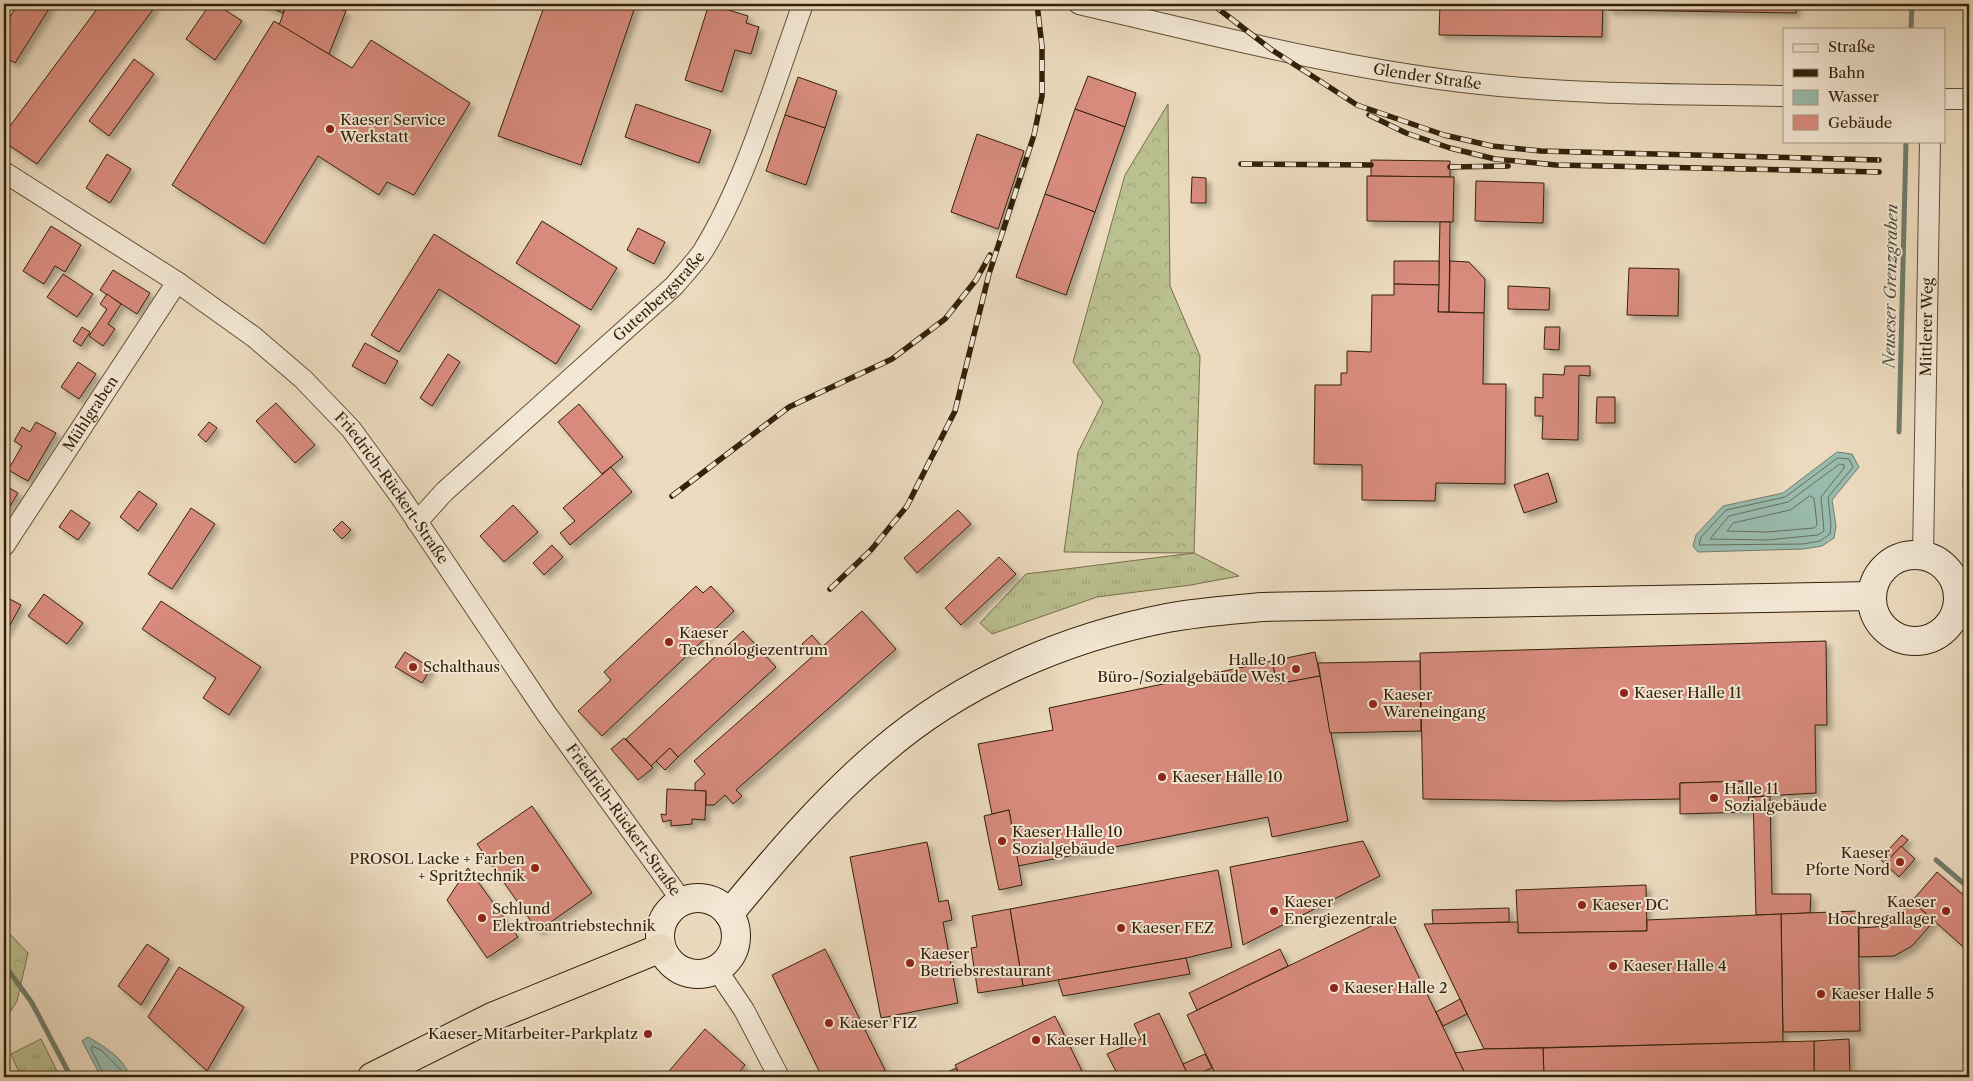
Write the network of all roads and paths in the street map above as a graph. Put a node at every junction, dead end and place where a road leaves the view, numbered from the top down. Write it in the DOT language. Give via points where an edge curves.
graph roads {
  1 [pos="803,4"];
  2 [pos="1079,4"];
  3 [pos="1783,96"];
  4 [pos="1946,99"];
  5 [pos="1969,99"];
  6 [pos="1930,142"];
  7 [pos="4,172"];
  8 [pos="177,282"];
  9 [pos="417,522"];
  10 [pos="4,546"];
  11 [pos="1923,556"];
  12 [pos="1872,596"];
  13 [pos="1964,599"];
  14 [pos="682,901"];
  15 [pos="729,914"];
  16 [pos="662,948"];
  17 [pos="717,970"];
  18 [pos="372,1077"];
  19 [pos="779,1077"];
  1 -- 9 [label="street, Gutenbergstraße" via="745,164 702,252 674,286 444,492"];
  2 -- 3 [label="street, Glender Straße" via="1272,50 1471,83 1560,91"];
  4 -- 5 [label="street"];
  6 -- 11 [label="street, Mittlerer Weg"];
  7 -- 8 [label="street, Friedrich-Rückert-Straße"];
  8 -- 9 [label="street, Friedrich-Rückert-Straße" via="254,337 303,379 351,429"];
  8 -- 10 [label="street, Mühlgraben"];
  9 -- 14 [label="street, Friedrich-Rückert-Straße" via="546,713"];
  11 -- 12 [label="main road" via="1898,558 1887,566 1878,576"];
  11 -- 13 [label="main road" via="1938,561 1949,571"];
  12 -- 13 [label="main road" via="1875,616 1884,628 1910,642 1938,636 1949,626"];
  12 -- 15 [label="main road" via="1262,607 1199,613 1125,628 1063,646 1021,664 962,694 913,726 882,750 823,806"];
  14 -- 15 [label="main road" via="693,898 711,900"];
  14 -- 16 [label="main road" via="661,923 659,938"];
  15 -- 17 [label="main road" via="734,922 735,944 727,962"];
  16 -- 17 [label="main road" via="671,964 686,973 707,974"];
  16 -- 18 [label="highway" via="492,1017"];
  17 -- 19 [label="street" via="744,1010"];
}
